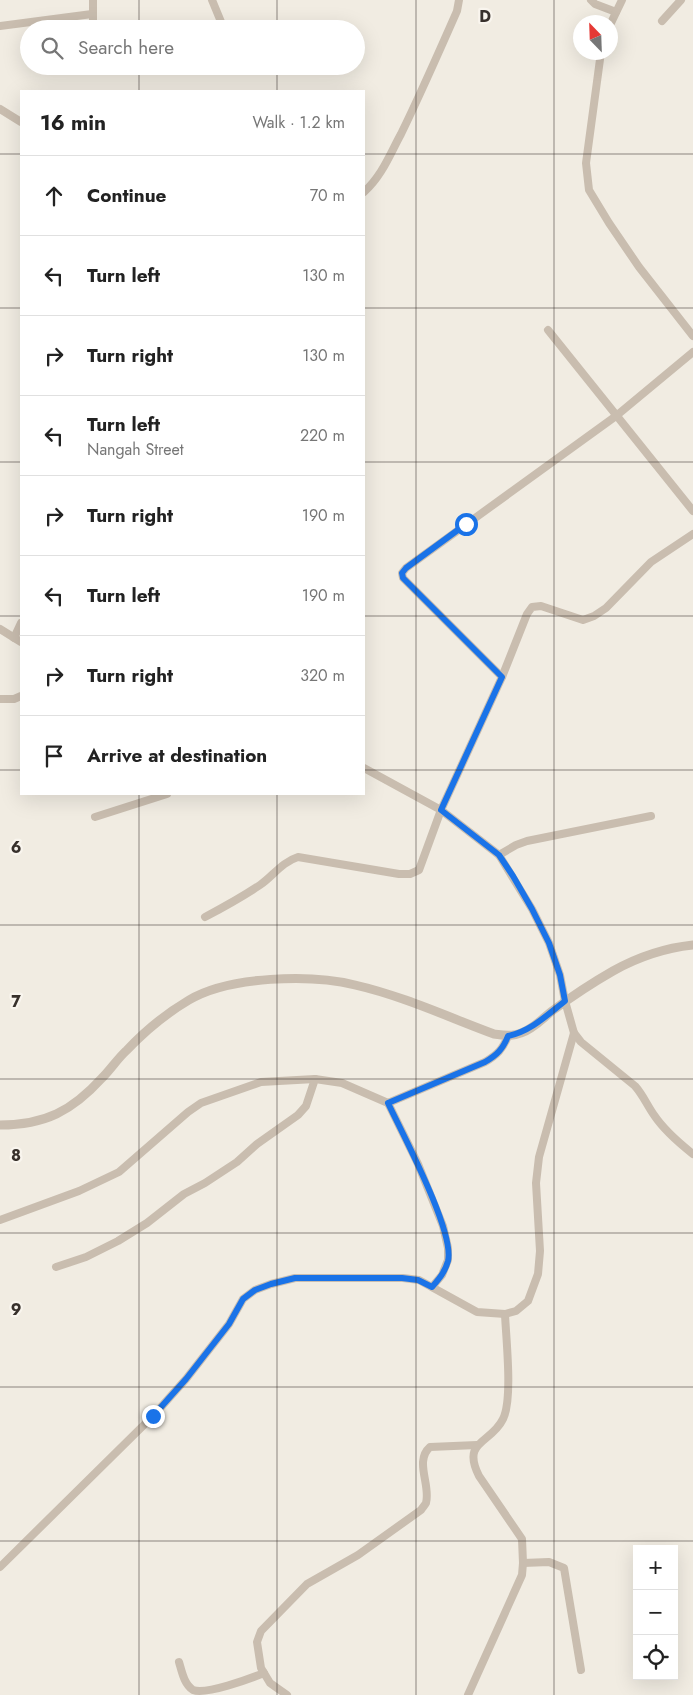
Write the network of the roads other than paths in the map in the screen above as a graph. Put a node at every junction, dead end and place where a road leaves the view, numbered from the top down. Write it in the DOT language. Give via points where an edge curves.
graph roads {
  1 [pos="93,0"];
  2 [pos="212,0"];
  3 [pos="459,0"];
  4 [pos="591,0"];
  5 [pos="622,0"];
  6 [pos="681,0"];
  7 [pos="616,12"];
  8 [pos="92,14"];
  9 [pos="615,15"];
  10 [pos="46,20"];
  11 [pos="92,20"];
  12 [pos="220,20"];
  13 [pos="662,21"];
  14 [pos="20,23"];
  15 [pos="0,26"];
  16 [pos="600,60"];
  17 [pos="0,109"];
  18 [pos="20,121"];
  19 [pos="365,191"];
  20 [pos="548,330"];
  21 [pos="693,336"];
  22 [pos="693,352"];
  23 [pos="616,416"];
  24 [pos="693,511"];
  25 [pos="693,534"];
  26 [pos="0,629"];
  27 [pos="18,640"];
  28 [pos="502,677"];
  29 [pos="20,696"];
  30 [pos="0,699"];
  31 [pos="365,769"];
  32 [pos="164,795"];
  33 [pos="441,810"];
  34 [pos="651,816"];
  35 [pos="95,817"];
  36 [pos="499,855"];
  37 [pos="205,917"];
  38 [pos="693,945"];
  39 [pos="565,1001"];
  40 [pos="574,1033"];
  41 [pos="508,1036"];
  42 [pos="315,1079"];
  43 [pos="388,1103"];
  44 [pos="0,1125"];
  45 [pos="693,1154"];
  46 [pos="0,1220"];
  47 [pos="56,1267"];
  48 [pos="432,1287"];
  49 [pos="505,1314"];
  50 [pos="477,1445"];
  51 [pos="523,1563"];
  52 [pos="0,1567"];
  53 [pos="179,1662"];
  54 [pos="580,1670"];
  55 [pos="264,1674"];
  56 [pos="287,1695"];
  57 [pos="468,1695"];
  1 -- 8 [label="street"];
  2 -- 12 [label="street"];
  3 -- 19 [label="street" via="410,115 382,171"];
  4 -- 7 [label="street"];
  5 -- 7 [label="street"];
  6 -- 13 [label="street"];
  7 -- 9 [label="street"];
  8 -- 10 [label="street"];
  8 -- 11 [label="street"];
  14 -- 15 [label="street"];
  16 -- 21 [label="street" via="586,163 589,190 639,267"];
  17 -- 18 [label="street"];
  20 -- 23 [label="street"];
  22 -- 23 [label="street"];
  23 -- 24 [label="street"];
  23 -- 28 [label="street" via="402,573 403,578"];
  25 -- 28 [label="street" via="650,562 606,608 594,616 583,620 541,606 532,607"];
  26 -- 27 [label="street"];
  28 -- 33 [label="street"];
  29 -- 30 [label="street"];
  31 -- 33 [label="street"];
  32 -- 35 [label="street"];
  33 -- 36 [label="street"];
  33 -- 37 [label="street" via="419,870 399,874 298,857 240,898"];
  34 -- 36 [label="street" via="527,841"];
  36 -- 39 [label="street" via="549,943"];
  38 -- 39 [label="street" via="634,960"];
  39 -- 40 [label="street"];
  39 -- 41 [label="street" via="533,1027"];
  40 -- 45 [label="street" via="635,1086 654,1116"];
  40 -- 49 [label="street" via="539,1157 536,1183 540,1251 538,1274 528,1301 516,1311"];
  41 -- 43 [label="street" via="498,1054 485,1062"];
  41 -- 44 [label="street" via="494,1034 354,984 320,978 241,983 189,1000 146,1032 84,1097 67,1110 31,1123"];
  42 -- 43 [label="street" via="342,1083"];
  42 -- 46 [label="street" via="261,1082 201,1103 119,1172 79,1191"];
  42 -- 47 [label="street" via="306,1106 298,1115 237,1162 184,1194 118,1241 86,1258"];
  43 -- 48 [label="street" via="418,1164 445,1233 448,1260"];
  48 -- 49 [label="street" via="477,1312"];
  48 -- 52 [label="street" via="418,1280 402,1278 295,1278 255,1290 243,1299 229,1324 153,1416"];
  49 -- 50 [label="street" via="508,1377 504,1418 496,1430"];
  50 -- 51 [label="street" via="474,1467 522,1539"];
  50 -- 55 [label="street" via="430,1447 425,1451 426,1502 421,1510 358,1555 300,1590 261,1631 257,1642"];
  51 -- 54 [label="street" via="549,1562 564,1568"];
  51 -- 57 [label="street" via="522,1575"];
  53 -- 55 [label="street" via="185,1682 193,1691 202,1694"];
  55 -- 56 [label="street"];
}
